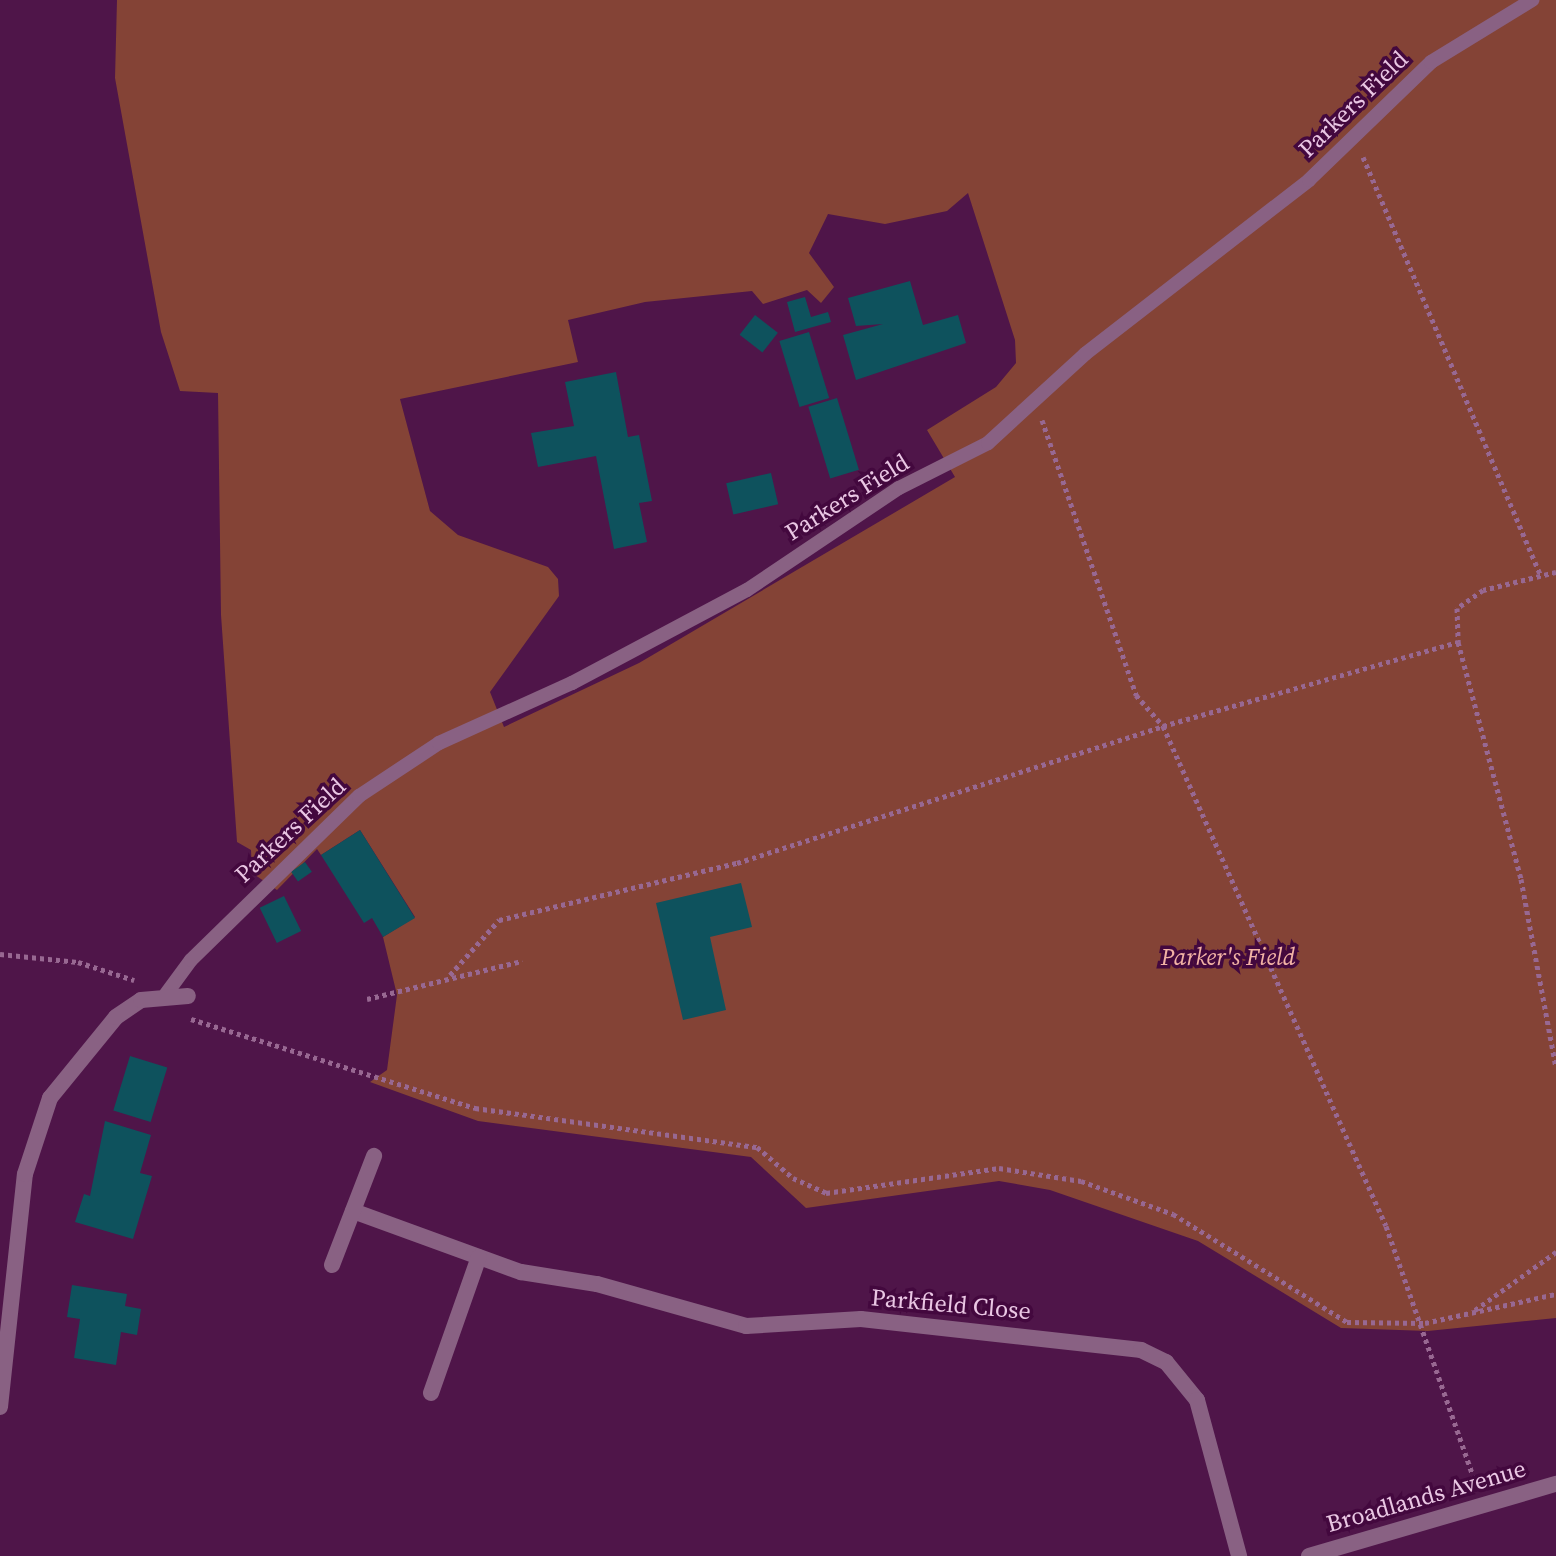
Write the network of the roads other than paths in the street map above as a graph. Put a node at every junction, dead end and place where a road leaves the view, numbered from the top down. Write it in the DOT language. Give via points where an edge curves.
graph roads {
  1 [pos="1532,0"];
  2 [pos="166,994"];
  3 [pos="188,996"];
  4 [pos="374,1156"];
  5 [pos="353,1211"];
  6 [pos="479,1257"];
  7 [pos="332,1265"];
  8 [pos="431,1393"];
  9 [pos="0,1407"];
  10 [pos="1556,1484"];
  11 [pos="1239,1556"];
  12 [pos="1309,1556"];
  1 -- 2 [label="lane, Parkers Field" via="1431,62 1355,137 1035,398 988,443 899,488 747,590 572,683 439,743 359,796 191,960"];
  2 -- 3 [label="street"];
  2 -- 9 [label="street" via="149,999 93,1039 46,1107 25,1174"];
  4 -- 5 [label="street"];
  5 -- 6 [label="street, Parkfield Close"];
  5 -- 7 [label="street"];
  6 -- 8 [label="street"];
  6 -- 11 [label="street, Parkfield Close" via="746,1326 861,1319 1141,1350 1166,1362 1197,1400"];
  10 -- 12 [label="street, Broadlands Avenue" via="1482,1500"];
}
